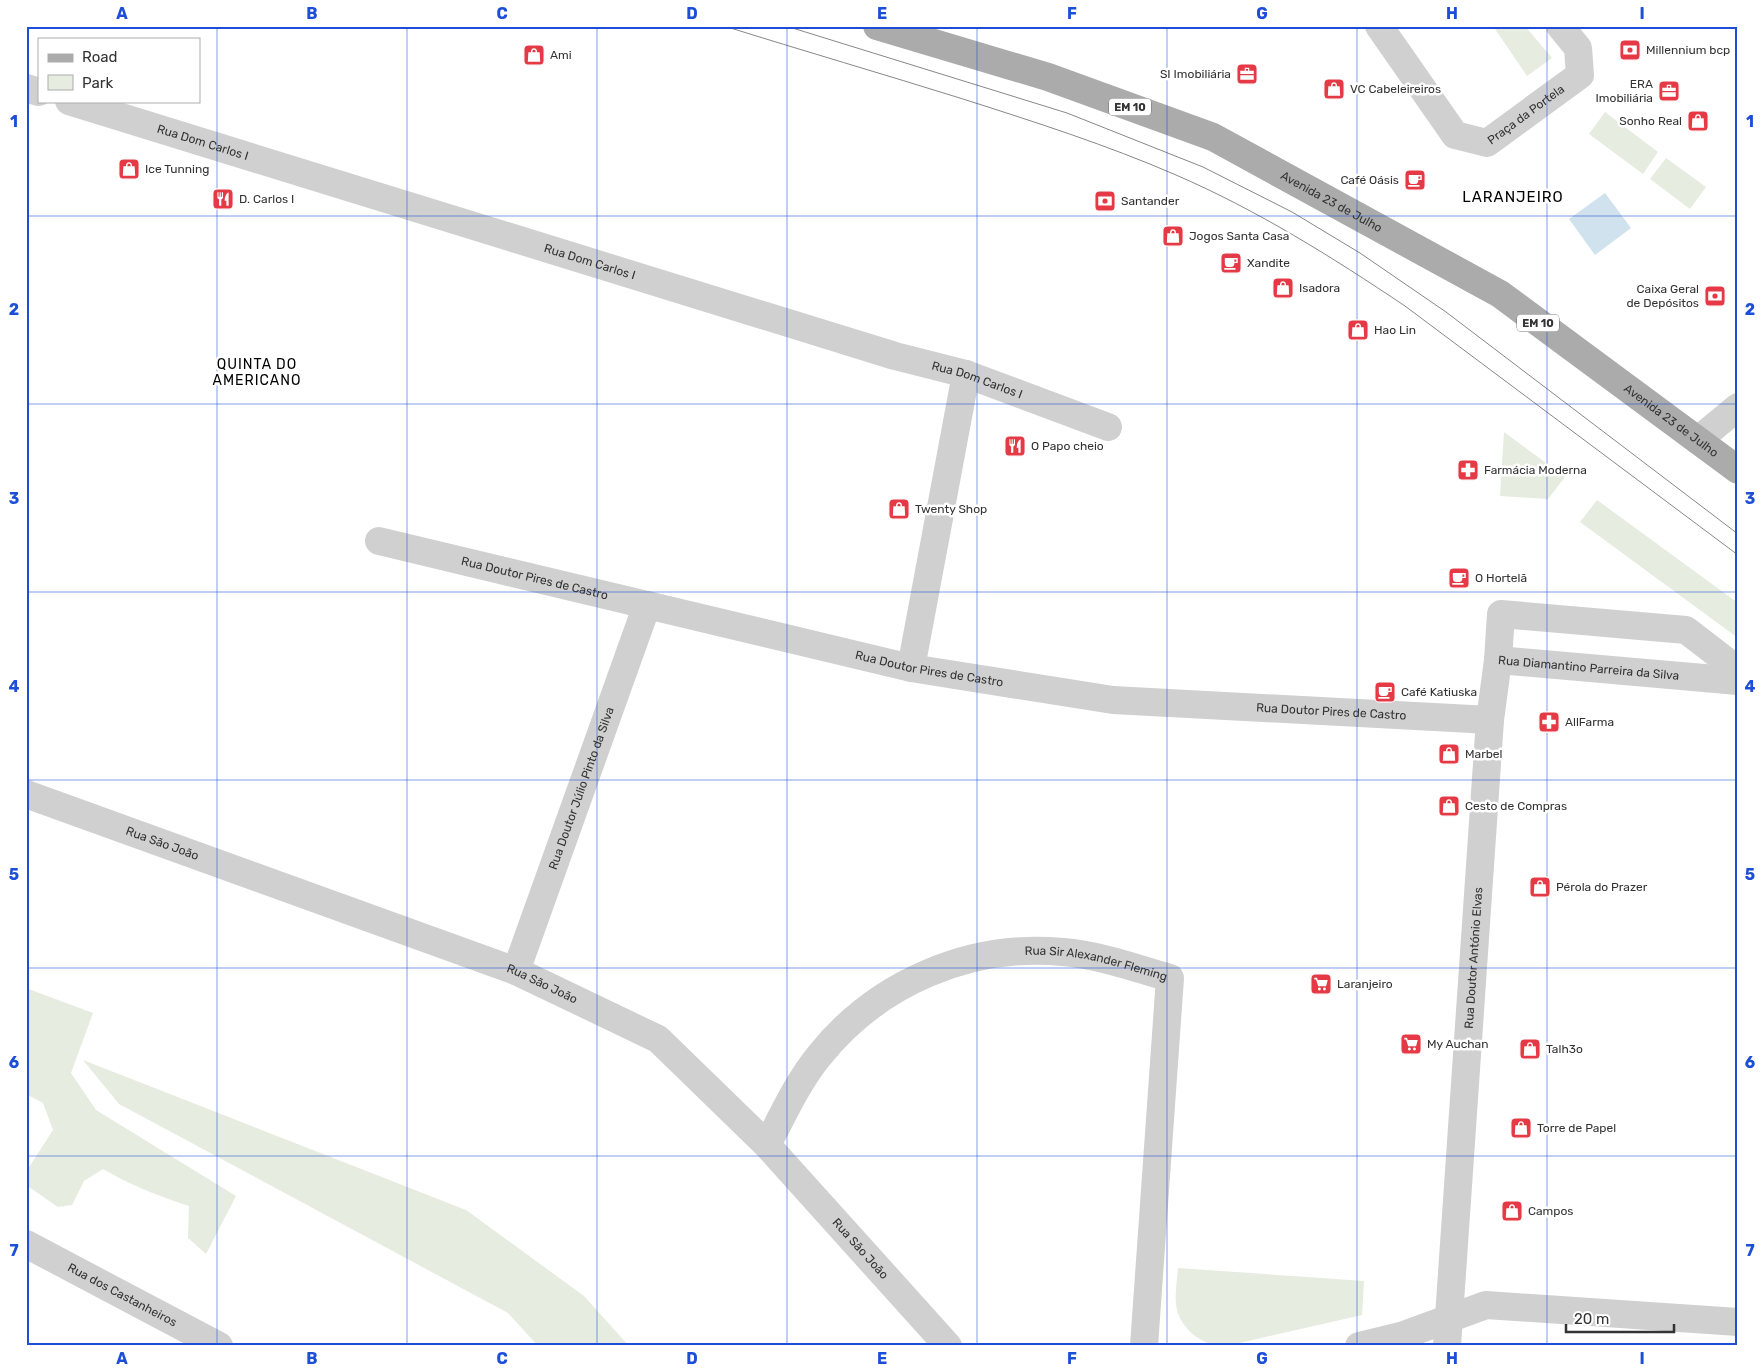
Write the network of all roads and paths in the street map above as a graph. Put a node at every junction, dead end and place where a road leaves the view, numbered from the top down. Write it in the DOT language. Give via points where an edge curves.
graph roads {
  1 [pos="878,26"];
  2 [pos="1379,26"];
  3 [pos="1560,26"];
  4 [pos="26,88"];
  5 [pos="38,92"];
  6 [pos="72,102"];
  7 [pos="966,374"];
  8 [pos="1738,407"];
  9 [pos="1108,427"];
  10 [pos="1698,440"];
  11 [pos="1738,470"];
  12 [pos="380,541"];
  13 [pos="646,605"];
  14 [pos="1498,660"];
  15 [pos="910,668"];
  16 [pos="1738,670"];
  17 [pos="1738,681"];
  18 [pos="1490,720"];
  19 [pos="26,794"];
  20 [pos="516,971"];
  21 [pos="767,1145"];
  22 [pos="26,1244"];
  23 [pos="1738,1322"];
  24 [pos="1448,1333"];
  25 [pos="219,1346"];
  26 [pos="948,1346"];
  27 [pos="1144,1346"];
  28 [pos="1360,1346"];
  1 -- 10 [label="main road, Avenida 23 de Julho / EM 10" via="1048,77 1213,136 1500,294"];
  2 -- 3 [label="street, Praça da Portela" via="1455,135 1487,143 1580,76 1578,48"];
  4 -- 5 [label="street"];
  6 -- 7 [label="street, Rua Dom Carlos I" via="895,356"];
  7 -- 9 [label="street, Rua Dom Carlos I"];
  7 -- 15 [label="street"];
  8 -- 10 [label="street"];
  10 -- 11 [label="main road, Avenida 23 de Julho / EM 10"];
  12 -- 13 [label="street, Rua Doutor Pires de Castro"];
  13 -- 15 [label="street, Rua Doutor Pires de Castro"];
  13 -- 20 [label="street, Rua Doutor Júlio Pinto da Silva"];
  14 -- 16 [label="street, Rua Diamantino Parreira da Silva" via="1501,614 1686,630"];
  14 -- 17 [label="street, Rua Diamantino Parreira da Silva"];
  14 -- 18 [label="street, Rua Doutor António Elvas"];
  15 -- 18 [label="street, Rua Doutor Pires de Castro" via="1113,700"];
  18 -- 24 [label="street, Rua Doutor António Elvas"];
  19 -- 20 [label="street, Rua São João"];
  20 -- 21 [label="street, Rua São João" via="658,1039"];
  21 -- 26 [label="street, Rua São João"];
  21 -- 27 [label="street, Rua Sir Alexander Fleming" via="798,1085 841,1031 868,1008 927,973 960,961 1029,951 1098,957 1170,978"];
  22 -- 25 [label="street, Rua dos Castanheiros"];
  23 -- 24 [label="street" via="1486,1304"];
  24 -- 28 [label="street" via="1404,1335"];
}
